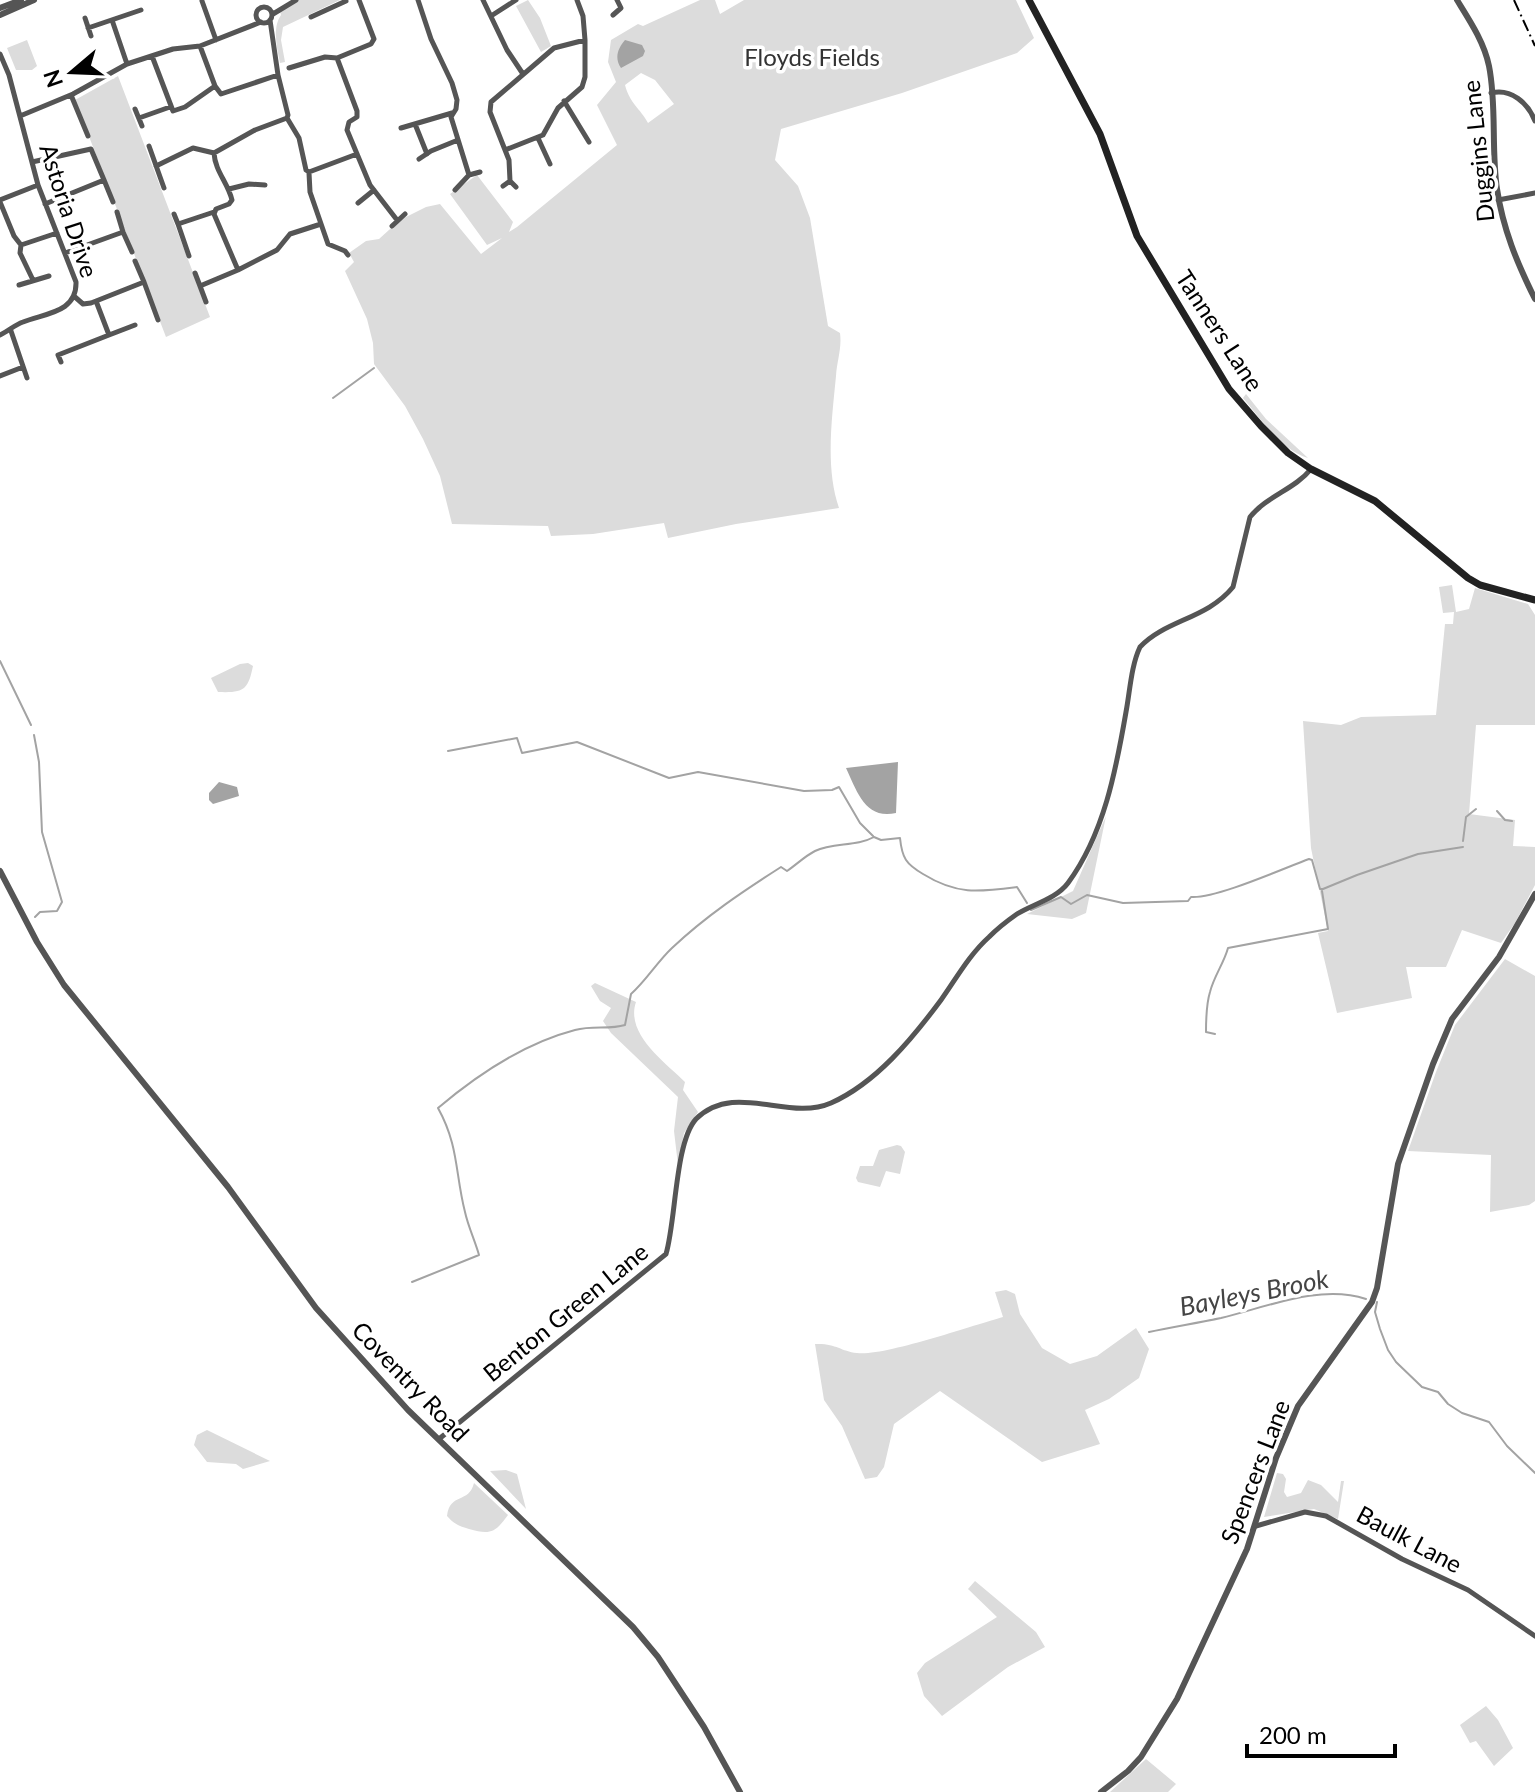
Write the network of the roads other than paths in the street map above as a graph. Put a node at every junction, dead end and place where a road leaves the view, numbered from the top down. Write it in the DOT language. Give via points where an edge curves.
graph roads {
  1 [pos="21,0"];
  2 [pos="34,0"];
  3 [pos="296,0"];
  4 [pos="346,0"];
  5 [pos="359,0"];
  6 [pos="418,0"];
  7 [pos="483,0"];
  8 [pos="516,0"];
  9 [pos="577,0"];
  10 [pos="617,0"];
  11 [pos="1029,0"];
  12 [pos="1457,0"];
  13 [pos="202,1"];
  14 [pos="261,6"];
  15 [pos="284,6"];
  16 [pos="0,8"];
  17 [pos="141,10"];
  18 [pos="0,15"];
  19 [pos="613,15"];
  20 [pos="491,16"];
  21 [pos="311,17"];
  22 [pos="85,18"];
  23 [pos="112,20"];
  24 [pos="267,20"];
  25 [pos="88,28"];
  26 [pos="243,29"];
  27 [pos="91,36"];
  28 [pos="216,40"];
  29 [pos="585,40"];
  30 [pos="200,46"];
  31 [pos="0,56"];
  32 [pos="152,56"];
  33 [pos="337,58"];
  34 [pos="127,64"];
  35 [pos="289,68"];
  36 [pos="523,74"];
  37 [pos="278,75"];
  38 [pos="215,86"];
  39 [pos="1491,93"];
  40 [pos="71,95"];
  41 [pos="564,101"];
  42 [pos="170,107"];
  43 [pos="135,109"];
  44 [pos="452,113"];
  45 [pos="20,116"];
  46 [pos="139,118"];
  47 [pos="287,118"];
  48 [pos="1535,121"];
  49 [pos="415,124"];
  50 [pos="142,126"];
  51 [pos="401,128"];
  52 [pos="88,136"];
  53 [pos="538,138"];
  54 [pos="458,140"];
  55 [pos="589,142"];
  56 [pos="149,146"];
  57 [pos="505,150"];
  58 [pos="214,153"];
  59 [pos="357,154"];
  60 [pos="427,154"];
  61 [pos="419,159"];
  62 [pos="32,162"];
  63 [pos="550,164"];
  64 [pos="156,166"];
  65 [pos="309,172"];
  66 [pos="480,172"];
  67 [pos="469,175"];
  68 [pos="104,180"];
  69 [pos="510,181"];
  70 [pos="38,185"];
  71 [pos="265,185"];
  72 [pos="503,186"];
  73 [pos="516,187"];
  74 [pos="164,188"];
  75 [pos="229,189"];
  76 [pos="374,190"];
  77 [pos="455,190"];
  78 [pos="1535,193"];
  79 [pos="1498,200"];
  80 [pos="0,201"];
  81 [pos="113,202"];
  82 [pos="358,203"];
  83 [pos="45,204"];
  84 [pos="117,212"];
  85 [pos="214,212"];
  86 [pos="174,214"];
  87 [pos="405,214"];
  88 [pos="397,220"];
  89 [pos="178,224"];
  90 [pos="321,224"];
  91 [pos="392,226"];
  92 [pos="123,232"];
  93 [pos="57,233"];
  94 [pos="21,245"];
  95 [pos="132,252"];
  96 [pos="65,253"];
  97 [pos="348,255"];
  98 [pos="189,256"];
  99 [pos="135,261"];
  100 [pos="238,270"];
  101 [pos="195,273"];
  102 [pos="49,276"];
  103 [pos="33,280"];
  104 [pos="144,282"];
  105 [pos="19,285"];
  106 [pos="200,286"];
  107 [pos="75,297"];
  108 [pos="1535,299"];
  109 [pos="96,301"];
  110 [pos="206,302"];
  111 [pos="158,320"];
  112 [pos="135,325"];
  113 [pos="11,331"];
  114 [pos="0,335"];
  115 [pos="109,335"];
  116 [pos="58,355"];
  117 [pos="23,367"];
  118 [pos="27,378"];
  119 [pos="1,379"];
  120 [pos="1311,469"];
  121 [pos="1535,600"];
  122 [pos="0,871"];
  123 [pos="1535,894"];
  124 [pos="439,1439"];
  125 [pos="1256,1526"];
  126 [pos="1535,1636"];
  127 [pos="740,1792"];
  128 [pos="1101,1792"];
  1 -- 16 [label="street"];
  2 -- 18 [label="street"];
  3 -- 15 [label="street"];
  4 -- 21 [label="street"];
  5 -- 33 [label="street" via="373,42"];
  6 -- 44 [label="street" via="452,83 457,100"];
  7 -- 20 [label="street"];
  8 -- 20 [label="street"];
  9 -- 29 [label="street"];
  10 -- 19 [label="street" via="621,8"];
  11 -- 120 [label="main road, Tanners Lane" via="1100,134 1131,224 1152,264 1232,392 1277,443"];
  12 -- 39 [label="street, Duggins Lane" via="1486,56"];
  13 -- 28 [label="street"];
  14 -- 15 [label="street"];
  14 -- 24 [label="street"];
  14 -- 24 [label="street"];
  14 -- 26 [label="street"];
  15 -- 24 [label="street"];
  17 -- 23 [label="street"];
  20 -- 36 [label="street"];
  22 -- 25 [label="street"];
  23 -- 25 [label="street"];
  23 -- 34 [label="street"];
  24 -- 26 [label="street"];
  24 -- 37 [label="street"];
  25 -- 27 [label="street"];
  26 -- 28 [label="street"];
  28 -- 30 [label="street"];
  29 -- 36 [label="street" via="554,48"];
  29 -- 41 [label="street" via="584,82"];
  30 -- 32 [label="street"];
  30 -- 38 [label="street"];
  31 -- 45 [label="street, Astoria Drive"];
  32 -- 34 [label="street"];
  32 -- 42 [label="street"];
  33 -- 35 [label="street"];
  33 -- 59 [label="street" via="357,111 347,127"];
  34 -- 40 [label="street"];
  36 -- 57 [label="street" via="490,105"];
  37 -- 38 [label="street" via="224,94"];
  37 -- 47 [label="street"];
  38 -- 42 [label="street" via="177,111"];
  39 -- 48 [label="street" via="1510,93 1529,107"];
  39 -- 79 [label="street, Duggins Lane"];
  40 -- 45 [label="street"];
  40 -- 52 [label="street"];
  41 -- 53 [label="street"];
  41 -- 55 [label="street"];
  42 -- 46 [label="street"];
  43 -- 46 [label="street"];
  44 -- 49 [label="street"];
  44 -- 54 [label="street"];
  45 -- 62 [label="street, Astoria Drive"];
  46 -- 50 [label="street"];
  47 -- 58 [label="street"];
  47 -- 65 [label="street"];
  49 -- 51 [label="street"];
  49 -- 60 [label="street"];
  53 -- 57 [label="street"];
  53 -- 63 [label="street"];
  54 -- 60 [label="street"];
  54 -- 67 [label="street"];
  56 -- 64 [label="street"];
  57 -- 69 [label="street"];
  58 -- 64 [label="street" via="193,148"];
  58 -- 75 [label="street"];
  59 -- 65 [label="street"];
  59 -- 76 [label="street"];
  60 -- 61 [label="street"];
  62 -- 68 [label="street" via="91,149"];
  62 -- 70 [label="street, Astoria Drive"];
  64 -- 74 [label="street"];
  65 -- 90 [label="street"];
  66 -- 67 [label="street"];
  67 -- 77 [label="street"];
  68 -- 81 [label="street"];
  68 -- 83 [label="street"];
  69 -- 72 [label="street"];
  69 -- 73 [label="street"];
  70 -- 80 [label="street"];
  70 -- 83 [label="street, Astoria Drive"];
  71 -- 75 [label="street"];
  75 -- 85 [label="street" via="231,202"];
  76 -- 82 [label="street"];
  76 -- 88 [label="street"];
  78 -- 79 [label="street"];
  79 -- 108 [label="street, Duggins Lane" via="1510,245"];
  80 -- 94 [label="street"];
  83 -- 93 [label="street, Astoria Drive"];
  84 -- 92 [label="street"];
  85 -- 89 [label="street"];
  85 -- 100 [label="street"];
  86 -- 89 [label="street"];
  87 -- 88 [label="street"];
  88 -- 91 [label="street"];
  89 -- 98 [label="street"];
  90 -- 97 [label="street" via="329,246"];
  90 -- 100 [label="street" via="290,234 277,250"];
  92 -- 95 [label="street"];
  92 -- 96 [label="street"];
  93 -- 94 [label="street"];
  93 -- 96 [label="street, Astoria Drive"];
  94 -- 103 [label="street"];
  96 -- 107 [label="street, Astoria Drive" via="76,282"];
  99 -- 104 [label="street"];
  100 -- 106 [label="street"];
  101 -- 106 [label="street"];
  102 -- 103 [label="street"];
  103 -- 105 [label="street"];
  104 -- 109 [label="street"];
  104 -- 111 [label="street"];
  106 -- 110 [label="street"];
  107 -- 109 [label="street" via="83,304"];
  107 -- 113 [label="street, Astoria Drive" via="67,306"];
  109 -- 115 [label="street"];
  112 -- 115 [label="street"];
  113 -- 114 [label="street, Astoria Drive"];
  113 -- 117 [label="street"];
  115 -- 116 [label="street"];
  117 -- 118 [label="street"];
  117 -- 119 [label="street"];
  120 -- 121 [label="main road, Tanners Lane" via="1375,501 1480,585"];
  120 -- 124 [label="street, Benton Green Lane" via="1250,517 1227,595 1140,647 1101,818 1066,886 986,939 908,1041 848,1093 807,1108 735,1102 716,1106 696,1120 684,1142 666,1254"];
  122 -- 124 [label="street, Coventry Road" via="64,985 228,1187 316,1308"];
  123 -- 125 [label="street, Spencers Lane" via="1499,957 1452,1019 1398,1164 1372,1302 1298,1406"];
  124 -- 127 [label="street, Coventry Road" via="633,1627 704,1727"];
  125 -- 126 [label="street, Baulk Lane" via="1305,1512 1326,1516 1468,1590"];
  125 -- 128 [label="street, Spencers Lane" via="1177,1699 1141,1757"];
}
